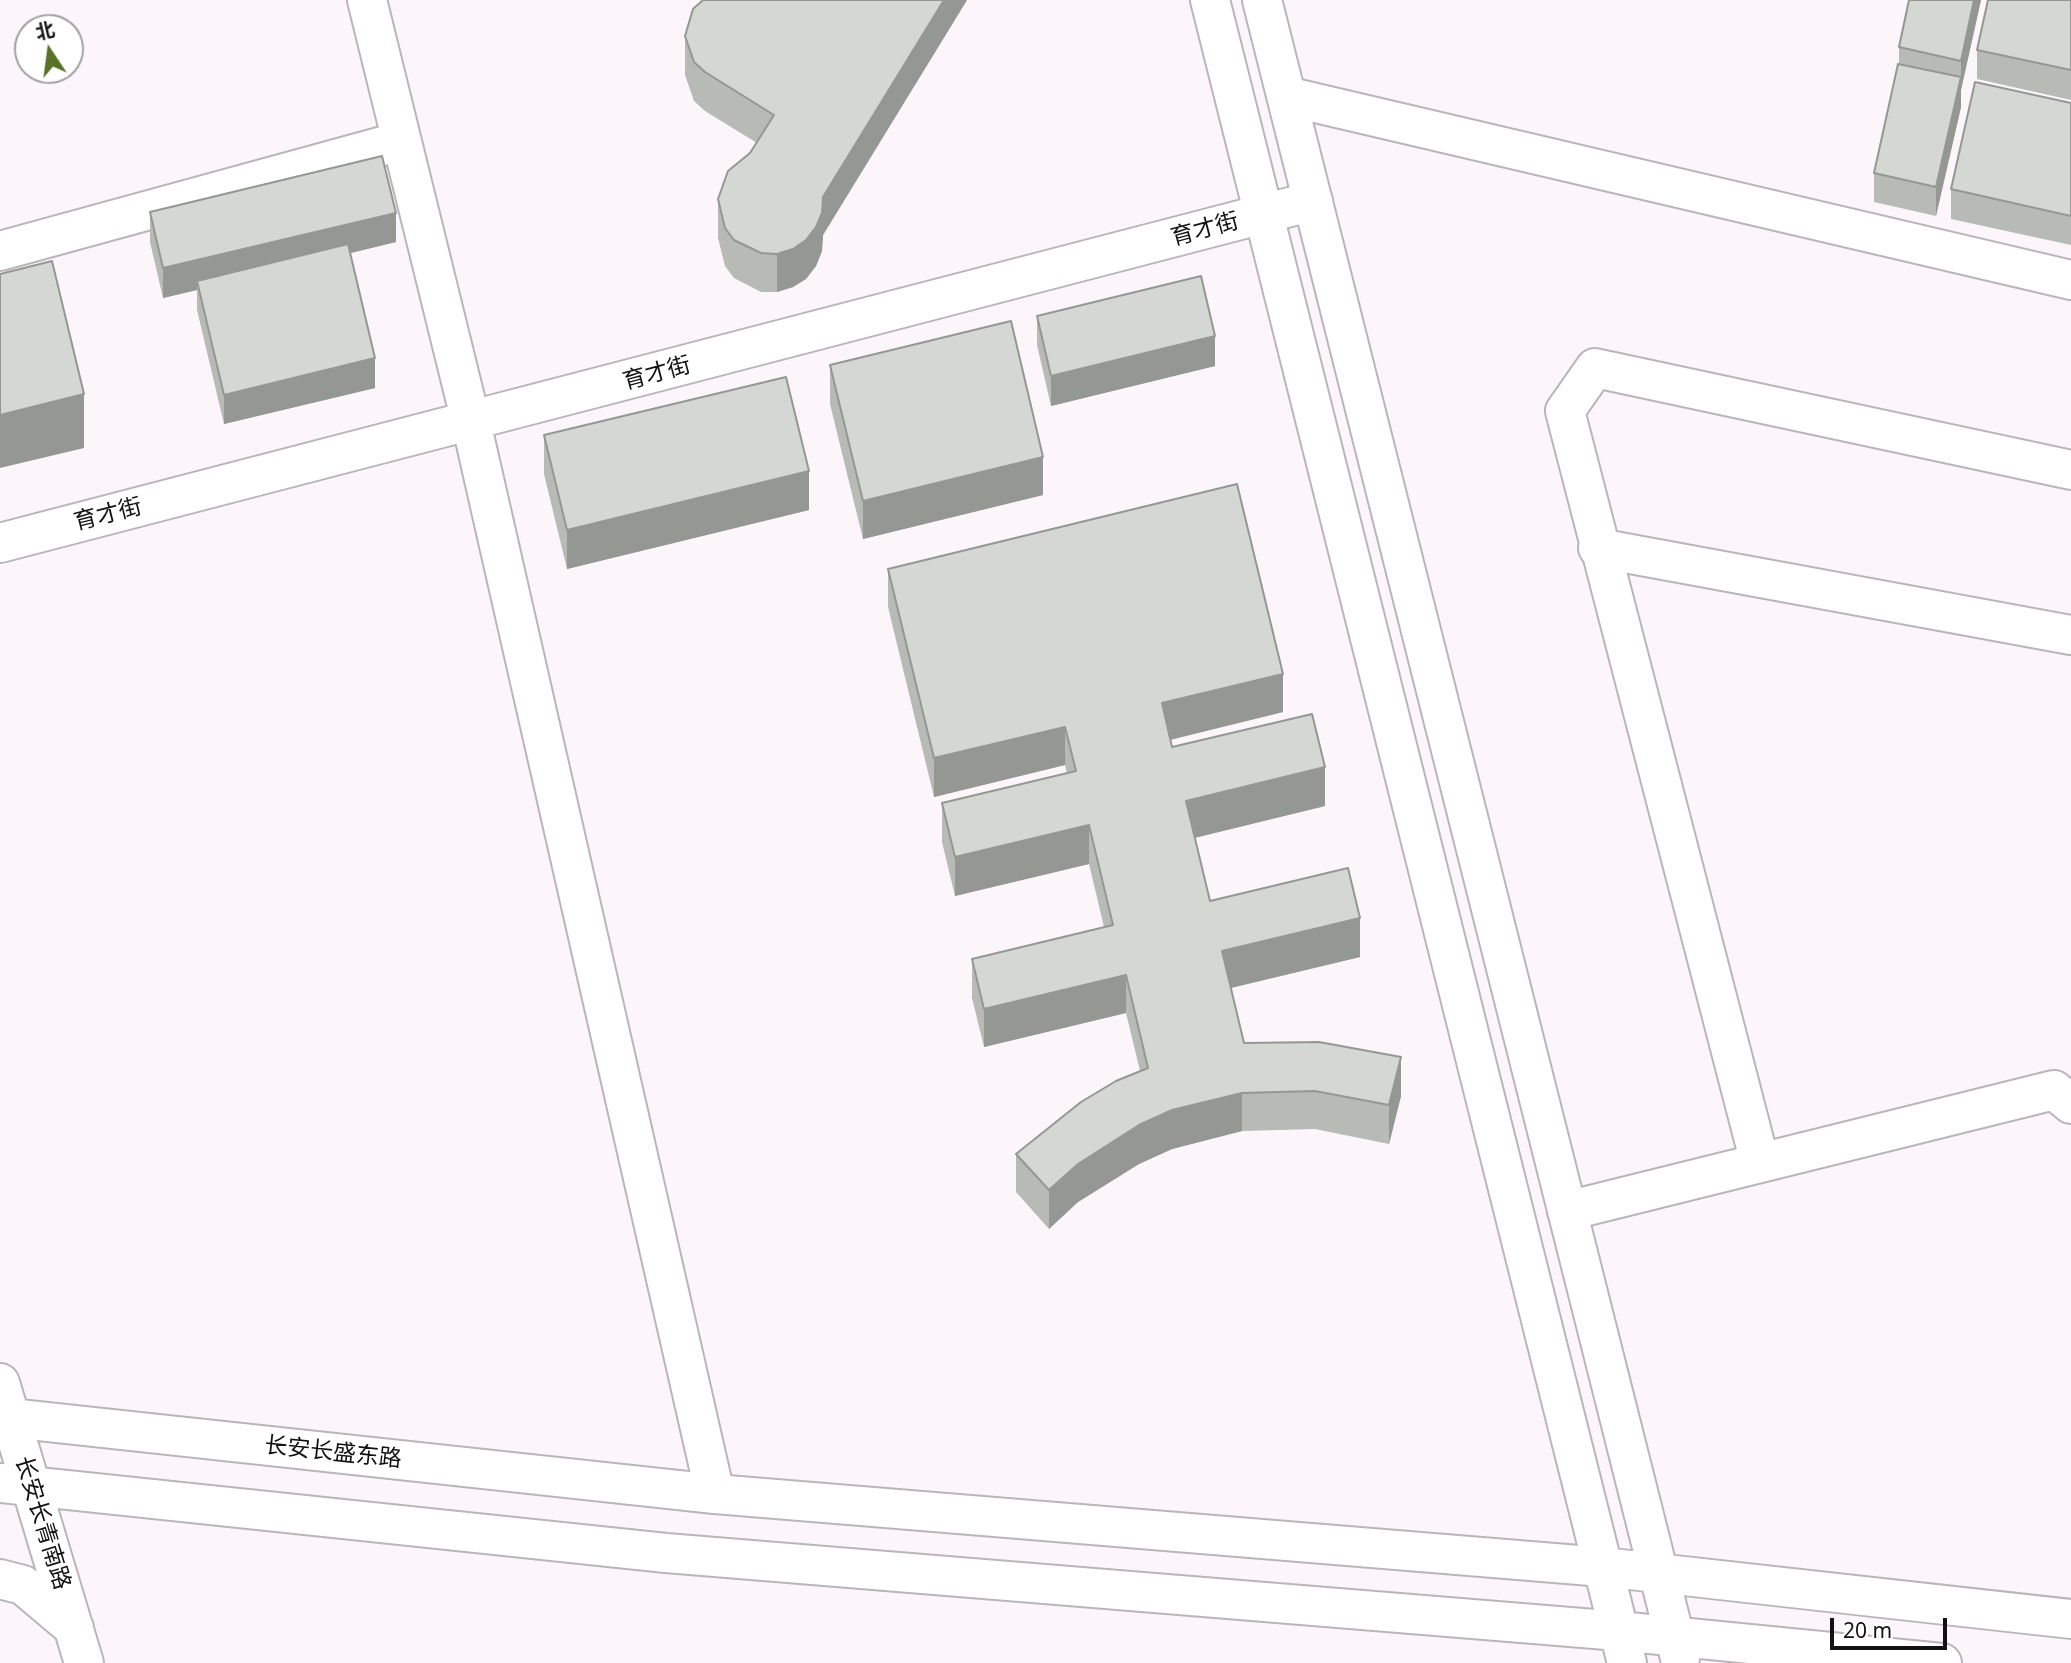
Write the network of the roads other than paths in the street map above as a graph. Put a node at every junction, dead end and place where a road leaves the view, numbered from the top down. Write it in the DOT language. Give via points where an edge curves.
graph roads {
  1 [pos="366,0"];
  2 [pos="1210,0"];
  3 [pos="1262,0"];
  4 [pos="1286,96"];
  5 [pos="401,141"];
  6 [pos="1313,201"];
  7 [pos="1263,214"];
  8 [pos="0,251"];
  9 [pos="2071,280"];
  10 [pos="471,422"];
  11 [pos="2071,470"];
  12 [pos="0,543"];
  13 [pos="1598,548"];
  14 [pos="2071,635"];
  15 [pos="2071,1104"];
  16 [pos="1760,1163"];
  17 [pos="1567,1211"];
  18 [pos="4,1406"];
  19 [pos="16,1485"];
  20 [pos="715,1494"];
  21 [pos="1603,1566"];
  22 [pos="1658,1572"];
  23 [pos="0,1579"];
  24 [pos="2071,1619"];
  25 [pos="79,1645"];
  26 [pos="1623,1647"];
  27 [pos="1678,1650"];
  28 [pos="1942,1663"];
  1 -- 5 [label="street"];
  2 -- 7 [label="street"];
  3 -- 4 [label="street"];
  4 -- 6 [label="street"];
  4 -- 9 [label="street"];
  5 -- 8 [label="street"];
  5 -- 10 [label="street"];
  6 -- 7 [label="street, 育才街"];
  6 -- 17 [label="street"];
  7 -- 10 [label="street, 育才街"];
  7 -- 21 [label="street"];
  10 -- 12 [label="street, 育才街"];
  10 -- 20 [label="street"];
  11 -- 13 [label="street" via="1595,368 1565,411"];
  13 -- 14 [label="street"];
  13 -- 16 [label="street"];
  15 -- 16 [label="street" via="2054,1090"];
  16 -- 17 [label="street"];
  17 -- 22 [label="street"];
  18 -- 19 [label="street, 长安长青南路"];
  18 -- 20 [label="street, 长安长盛东路"];
  19 -- 25 [label="street, 长安长青南路"];
  19 -- 26 [label="street"];
  20 -- 21 [label="street, 长安长盛东路"];
  21 -- 22 [label="street, 长安长盛东路"];
  21 -- 26 [label="street"];
  22 -- 24 [label="street, 长安长盛东路"];
  22 -- 27 [label="street"];
  23 -- 25 [label="street" via="23,1585"];
  26 -- 27 [label="street"];
  27 -- 28 [label="street"];
}
